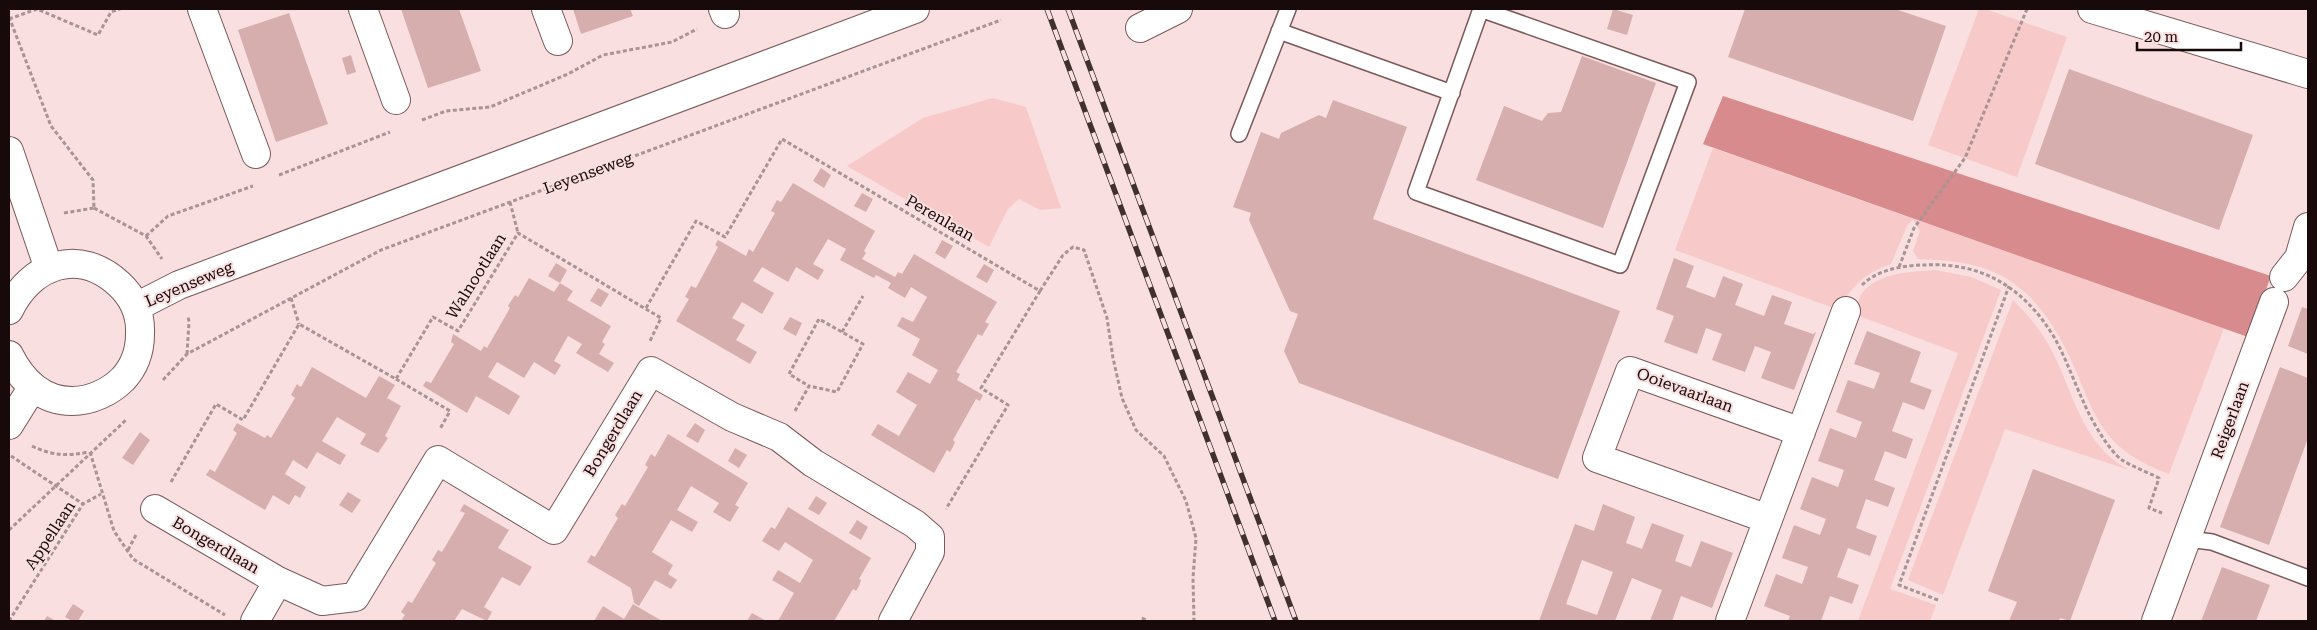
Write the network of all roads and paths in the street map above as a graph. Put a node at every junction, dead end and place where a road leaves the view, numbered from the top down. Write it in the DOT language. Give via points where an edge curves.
graph roads {
  1 [pos="120,9"];
  2 [pos="202,9"];
  3 [pos="363,9"];
  4 [pos="546,9"];
  5 [pos="915,9"];
  6 [pos="1178,9"];
  7 [pos="1480,9"];
  8 [pos="2027,9"];
  9 [pos="2092,9"];
  10 [pos="1284,10"];
  11 [pos="724,11"];
  12 [pos="9,18"];
  13 [pos="1001,20"];
  14 [pos="1140,28"];
  15 [pos="1279,31"];
  16 [pos="558,41"];
  17 [pos="2308,74"];
  18 [pos="1452,93"];
  19 [pos="396,100"];
  20 [pos="414,123"];
  21 [pos="397,129"];
  22 [pos="1239,134"];
  23 [pos="9,151"];
  24 [pos="256,154"];
  25 [pos="273,178"];
  26 [pos="255,185"];
  27 [pos="510,202"];
  28 [pos="2308,227"];
  29 [pos="518,233"];
  30 [pos="1899,267"];
  31 [pos="49,269"];
  32 [pos="2284,277"];
  33 [pos="2009,286"];
  34 [pos="1040,291"];
  35 [pos="863,296"];
  36 [pos="291,298"];
  37 [pos="2274,302"];
  38 [pos="136,307"];
  39 [pos="646,308"];
  40 [pos="9,310"];
  41 [pos="1846,311"];
  42 [pos="299,324"];
  43 [pos="842,332"];
  44 [pos="187,354"];
  45 [pos="9,355"];
  46 [pos="651,371"];
  47 [pos="396,379"];
  48 [pos="809,386"];
  49 [pos="32,388"];
  50 [pos="1801,432"];
  51 [pos="16,433"];
  52 [pos="779,437"];
  53 [pos="90,452"];
  54 [pos="9,455"];
  55 [pos="438,460"];
  56 [pos="56,486"];
  57 [pos="101,494"];
  58 [pos="83,504"];
  59 [pos="155,509"];
  60 [pos="1768,519"];
  61 [pos="9,530"];
  62 [pos="2190,531"];
  63 [pos="930,538"];
  64 [pos="128,550"];
  65 [pos="2308,578"];
  66 [pos="278,581"];
  67 [pos="1938,600"];
  68 [pos="226,616"];
  69 [pos="1142,618"];
  70 [pos="9,621"];
  71 [pos="255,621"];
  72 [pos="893,621"];
  73 [pos="1148,621"];
  74 [pos="1194,621"];
  75 [pos="1730,621"];
  76 [pos="2156,621"];
  1 -- 12 [label="path" via="111,12 98,34 37,9"];
  2 -- 24 [label="street"];
  3 -- 19 [label="street"];
  4 -- 16 [label="street"];
  5 -- 38 [label="street, Leyenseweg" via="194,279"];
  6 -- 14 [label="street"];
  7 -- 18 [label="lane"];
  7 -- 18 [label="lane" via="1688,82 1620,265 1416,192"];
  8 -- 30 [label="path" via="1965,158 1914,228"];
  9 -- 17 [label="street"];
  10 -- 15 [label="lane"];
  11 -- 20 [label="path" via="672,42 604,55 490,107 446,112"];
  12 -- 26 [label="path" via="50,126 93,180 94,208 146,236 168,216"];
  13 -- 27 [label="path, Leyenseweg"];
  15 -- 18 [label="lane"];
  15 -- 22 [label="lane"];
  21 -- 25 [label="path"];
  23 -- 31 [label="street"];
  27 -- 29 [label="path"];
  27 -- 36 [label="path, Leyenseweg" via="381,250"];
  28 -- 32 [label="street" via="2299,258"];
  29 -- 39 [label="path, Walnootlaan"];
  29 -- 47 [label="path, Walnootlaan" via="458,331 433,317"];
  30 -- 33 [label="path" via="1942,264 1989,276"];
  30 -- 41 [label="path" via="1868,280 1856,291"];
  31 -- 38 [label="street" via="80,264 96,268 107,273 129,293"];
  31 -- 40 [label="street" via="29,280"];
  33 -- 62 [label="path" via="2031,304 2055,338 2092,422 2120,459 2159,478 2149,508"];
  33 -- 67 [label="path" via="1899,585"];
  34 -- 39 [label="path, Perenlaan" via="782,139 724,237 696,221"];
  34 -- 63 [label="path" via="981,388 1008,405"];
  34 -- 74 [label="path" via="1063,255 1073,247 1084,250 1107,318 1122,398 1136,430 1164,456 1186,502 1196,538"];
  35 -- 43 [label="path"];
  36 -- 42 [label="path"];
  36 -- 44 [label="path, Leyenseweg"];
  37 -- 62 [label="street, Reigerlaan"];
  38 -- 49 [label="street" via="141,324 140,346 128,373 114,387 95,397 72,401 51,398"];
  39 -- 46 [label="path" via="661,318 646,349"];
  41 -- 50 [label="street"];
  42 -- 47 [label="path"];
  42 -- 59 [label="path" via="243,420 216,404"];
  43 -- 48 [label="path" via="864,344 837,392"];
  43 -- 48 [label="path" via="819,318 789,374"];
  45 -- 49 [label="street" via="18,373"];
  46 -- 52 [label="street, Bongerdlaan" via="732,417"];
  46 -- 55 [label="street, Bongerdlaan" via="554,530"];
  47 -- 55 [label="path" via="450,411 434,441"];
  48 -- 52 [label="path"];
  49 -- 51 [label="street"];
  50 -- 60 [label="street"];
  50 -- 60 [label="street, Ooievaarlaan" via="1630,371 1597,458"];
  51 -- 53 [label="path" via="47,453 68,456"];
  52 -- 63 [label="street, Bongerdlaan" via="813,463 915,524"];
  53 -- 56 [label="path"];
  53 -- 57 [label="path"];
  54 -- 56 [label="path"];
  55 -- 66 [label="street, Bongerdlaan" via="355,597 322,601"];
  56 -- 58 [label="path"];
  56 -- 61 [label="path"];
  57 -- 58 [label="path, Appellaan"];
  57 -- 64 [label="path" via="114,531"];
  58 -- 70 [label="path, Appellaan"];
  59 -- 64 [label="path"];
  59 -- 66 [label="street, Bongerdlaan"];
  60 -- 75 [label="street"];
  62 -- 65 [label="lane"];
  62 -- 76 [label="street, Reigerlaan"];
  63 -- 72 [label="street" via="930,552"];
  64 -- 68 [label="path" via="133,559 147,569"];
  66 -- 71 [label="street, Bongerdlaan"];
  69 -- 73 [label="path"];
}
